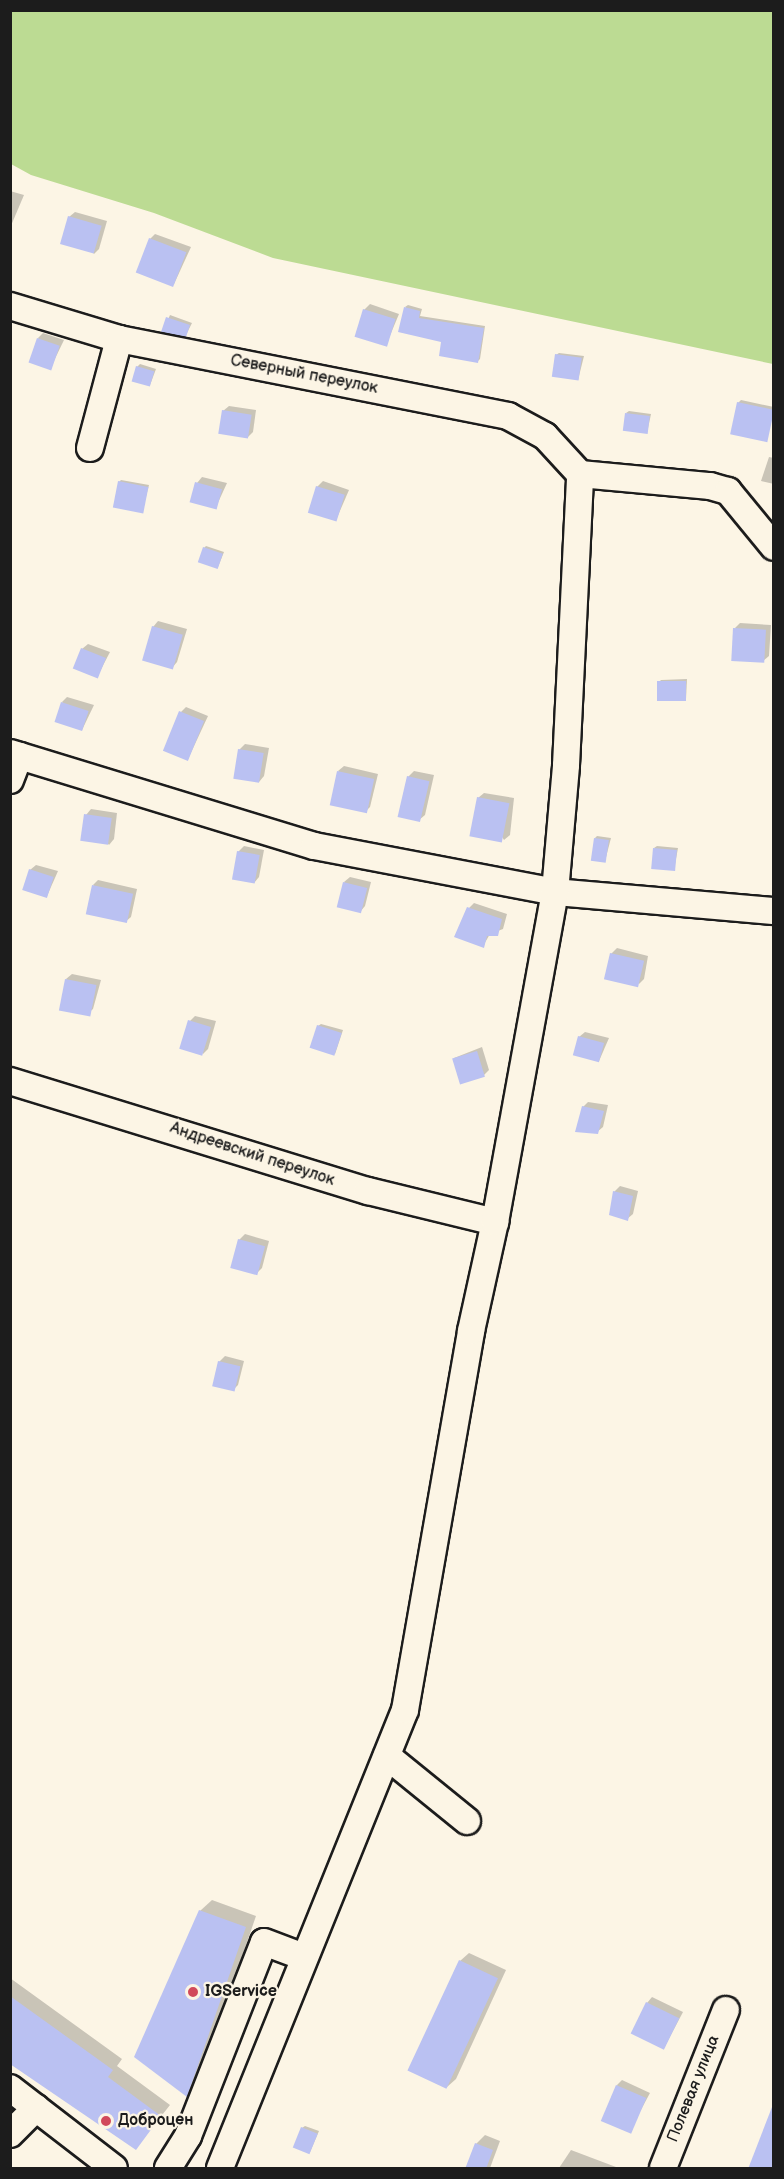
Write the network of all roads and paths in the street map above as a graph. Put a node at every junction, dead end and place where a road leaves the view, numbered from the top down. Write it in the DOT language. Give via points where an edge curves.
graph roads {
  1 [pos="10,306"];
  2 [pos="119,339"];
  3 [pos="90,448"];
  4 [pos="580,474"];
  5 [pos="774,547"];
  6 [pos="15,754"];
  7 [pos="10,780"];
  8 [pos="555,892"];
  9 [pos="774,911"];
  10 [pos="10,1081"];
  11 [pos="495,1222"];
  12 [pos="387,1756"];
  13 [pos="467,1821"];
  14 [pos="304,1957"];
  15 [pos="726,2010"];
  16 [pos="10,2088"];
  17 [pos="36,2108"];
  18 [pos="10,2133"];
  19 [pos="114,2169"];
  20 [pos="168,2169"];
  21 [pos="220,2169"];
  22 [pos="663,2169"];
  1 -- 2 [label="street, Северный переулок"];
  2 -- 3 [label="street"];
  2 -- 4 [label="street, Северный переулок" via="508,416 545,436"];
  4 -- 5 [label="street" via="710,486 728,492"];
  4 -- 8 [label="street" via="566,765"];
  6 -- 7 [label="street"];
  6 -- 8 [label="street" via="314,846"];
  8 -- 9 [label="street"];
  8 -- 11 [label="street"];
  10 -- 11 [label="street, Андреевский переулок" via="368,1191"];
  11 -- 12 [label="street" via="471,1331 405,1710"];
  12 -- 13 [label="street"];
  12 -- 14 [label="street"];
  14 -- 20 [label="street" via="264,1942 188,2136"];
  14 -- 21 [label="street"];
  15 -- 22 [label="street, Полевая улица"];
  16 -- 17 [label="street"];
  17 -- 18 [label="street"];
  17 -- 19 [label="street"];
}
